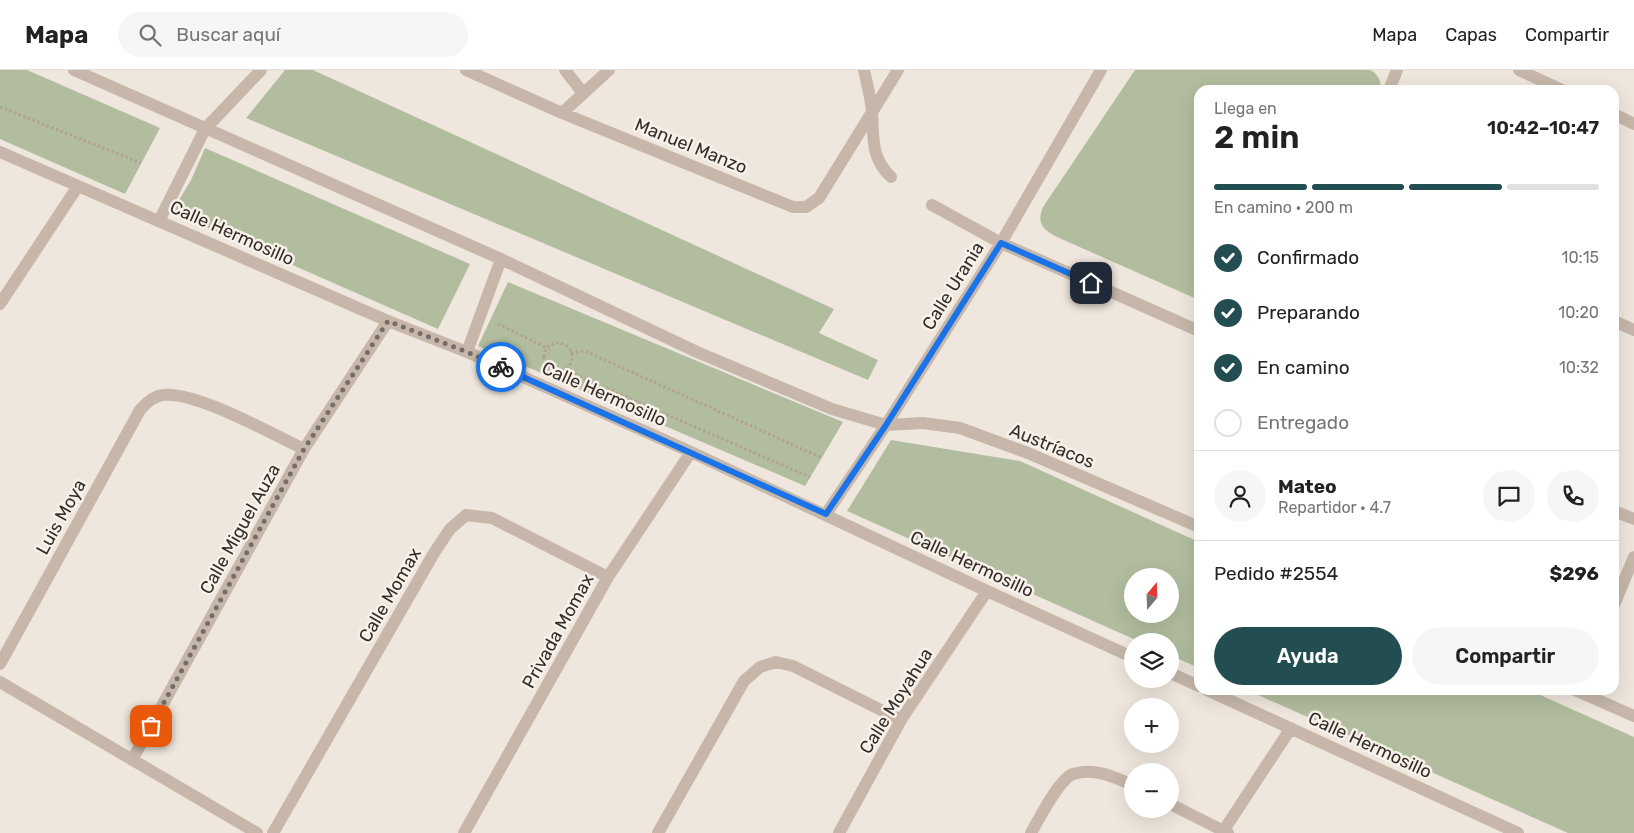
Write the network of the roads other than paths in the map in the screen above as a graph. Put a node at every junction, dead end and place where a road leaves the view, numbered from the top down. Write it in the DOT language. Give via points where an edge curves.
graph roads {
  1 [pos="74,70"];
  2 [pos="261,70"];
  3 [pos="466,70"];
  4 [pos="565,70"];
  5 [pos="610,70"];
  6 [pos="864,70"];
  7 [pos="898,70"];
  8 [pos="1101,70"];
  9 [pos="1397,70"];
  10 [pos="1519,70"];
  11 [pos="1391,85"];
  12 [pos="1551,85"];
  13 [pos="583,93"];
  14 [pos="872,112"];
  15 [pos="562,113"];
  16 [pos="1619,116"];
  17 [pos="1634,124"];
  18 [pos="206,129"];
  19 [pos="0,152"];
  20 [pos="891,177"];
  21 [pos="78,186"];
  22 [pos="932,205"];
  23 [pos="159,221"];
  24 [pos="1001,243"];
  25 [pos="501,259"];
  26 [pos="0,304"];
  27 [pos="388,321"];
  28 [pos="1619,323"];
  29 [pos="1194,329"];
  30 [pos="1634,330"];
  31 [pos="467,352"];
  32 [pos="886,425"];
  33 [pos="304,449"];
  34 [pos="691,452"];
  35 [pos="1619,513"];
  36 [pos="826,514"];
  37 [pos="1634,519"];
  38 [pos="1194,525"];
  39 [pos="1634,557"];
  40 [pos="608,578"];
  41 [pos="987,591"];
  42 [pos="1619,592"];
  43 [pos="1124,652"];
  44 [pos="0,664"];
  45 [pos="1179,677"];
  46 [pos="0,682"];
  47 [pos="1194,684"];
  48 [pos="1218,695"];
  49 [pos="1588,695"];
  50 [pos="1634,716"];
  51 [pos="901,720"];
  52 [pos="1290,728"];
  53 [pos="132,760"];
  54 [pos="1124,781"];
  55 [pos="1179,809"];
  56 [pos="1225,832"];
  57 [pos="257,833"];
  58 [pos="273,833"];
  59 [pos="464,833"];
  60 [pos="658,833"];
  61 [pos="839,833"];
  62 [pos="1031,833"];
  63 [pos="1518,833"];
  1 -- 18 [label="street"];
  2 -- 18 [label="street"];
  3 -- 15 [label="street, Manuel Manzo"];
  4 -- 13 [label="street"];
  5 -- 13 [label="street"];
  6 -- 14 [label="street"];
  7 -- 14 [label="street"];
  8 -- 24 [label="street, Calle Urania"];
  9 -- 11 [label="street"];
  10 -- 12 [label="street"];
  13 -- 15 [label="street"];
  14 -- 15 [label="street, Manuel Manzo" via="819,198 806,207 793,207"];
  14 -- 20 [label="street" via="872,142"];
  16 -- 17 [label="street"];
  18 -- 23 [label="street"];
  18 -- 25 [label="street"];
  19 -- 21 [label="street, Calle Hermosillo"];
  21 -- 23 [label="street, Calle Hermosillo"];
  21 -- 26 [label="street"];
  22 -- 24 [label="street"];
  23 -- 27 [label="street, Calle Hermosillo"];
  24 -- 29 [label="street"];
  24 -- 32 [label="street, Calle Urania"];
  25 -- 31 [label="street"];
  25 -- 32 [label="street" via="697,352 832,409"];
  27 -- 31 [label="street, Calle Hermosillo"];
  27 -- 33 [label="street, Calle Miguel Auza"];
  28 -- 30 [label="street"];
  31 -- 34 [label="street, Calle Hermosillo"];
  32 -- 36 [label="street, Calle Urania"];
  32 -- 38 [label="street, Austríacos" via="923,423 960,428 1028,453"];
  33 -- 44 [label="street, Luis Moya" via="211,404 162,395 149,400 140,410"];
  33 -- 53 [label="street, Calle Miguel Auza"];
  34 -- 36 [label="street, Calle Hermosillo"];
  34 -- 40 [label="street, Privada Momax"];
  35 -- 37 [label="street"];
  36 -- 41 [label="street, Calle Hermosillo"];
  39 -- 42 [label="street"];
  40 -- 58 [label="street, Calle Momax" via="492,518 466,515 450,529 434,553"];
  40 -- 59 [label="street, Privada Momax"];
  41 -- 43 [label="street, Calle Hermosillo"];
  41 -- 51 [label="street, Calle Moyahua"];
  45 -- 47 [label="street"];
  46 -- 53 [label="street"];
  48 -- 52 [label="street, Calle Hermosillo"];
  49 -- 50 [label="street"];
  51 -- 60 [label="street" via="794,666 776,662 760,667 744,681"];
  51 -- 61 [label="street, Calle Moyahua"];
  52 -- 56 [label="street"];
  52 -- 63 [label="street, Calle Hermosillo"];
  53 -- 57 [label="street"];
  54 -- 62 [label="street" via="1090,771 1072,774 1060,785"];
  55 -- 56 [label="street"];
}
